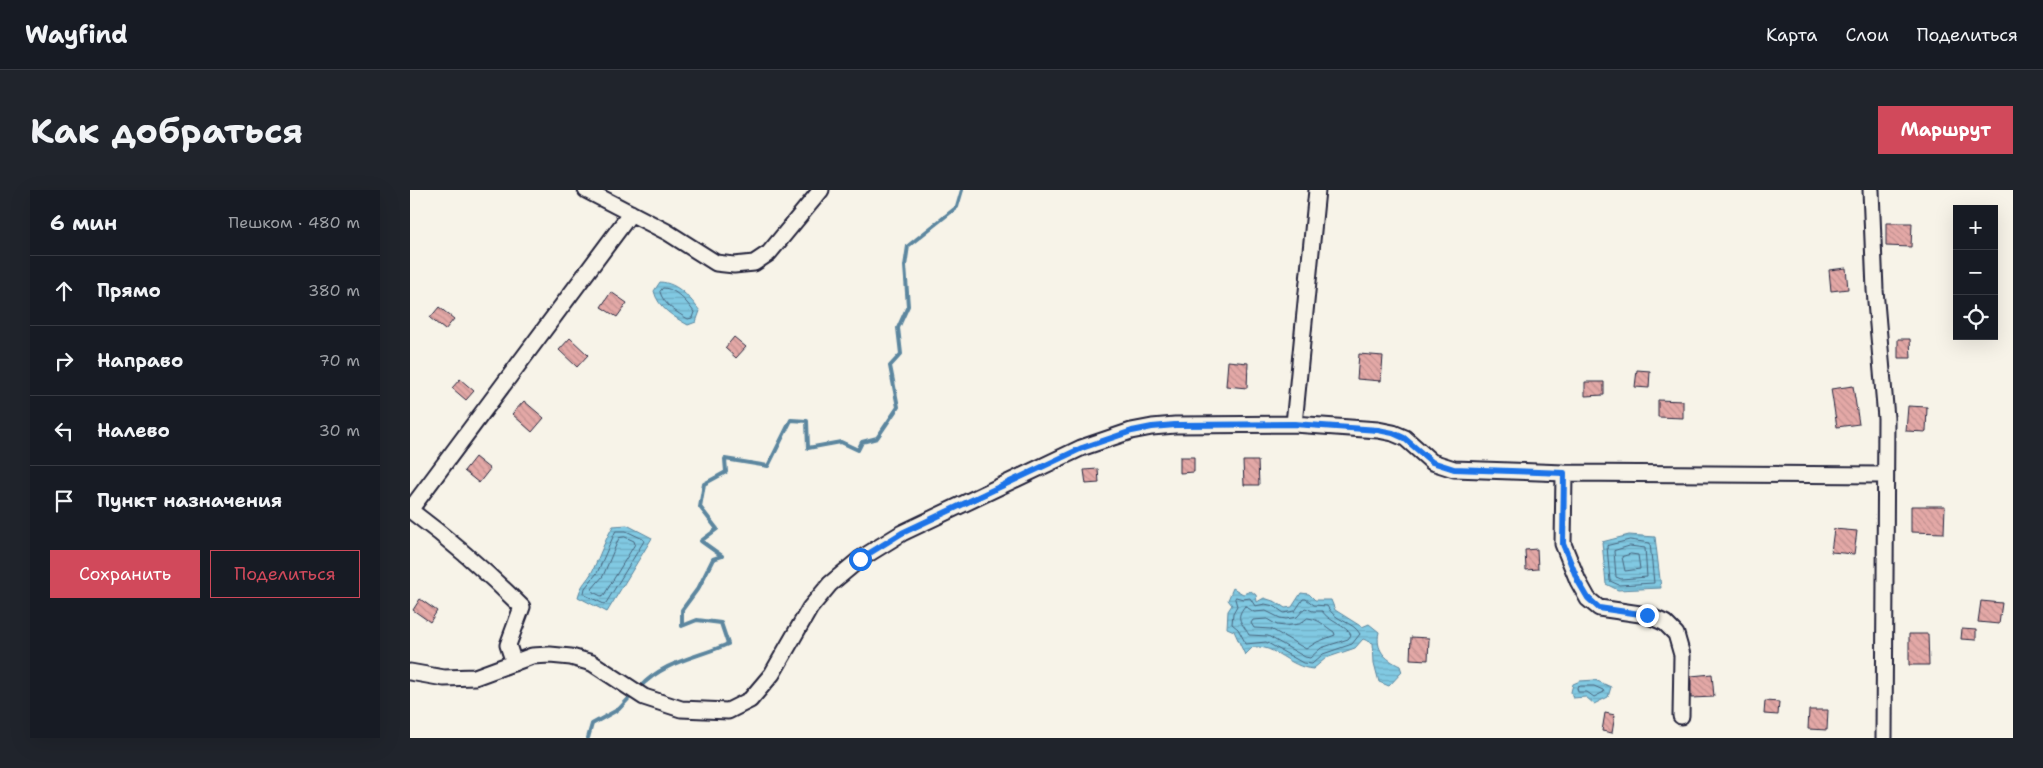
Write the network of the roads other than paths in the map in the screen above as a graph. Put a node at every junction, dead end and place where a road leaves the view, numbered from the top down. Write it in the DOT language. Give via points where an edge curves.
graph roads {
  1 [pos="586,190"];
  2 [pos="821,190"];
  3 [pos="1317,190"];
  4 [pos="1871,190"];
  5 [pos="631,213"];
  6 [pos="1294,424"];
  7 [pos="1564,473"];
  8 [pos="1884,475"];
  9 [pos="410,510"];
  10 [pos="514,663"];
  11 [pos="410,672"];
  12 [pos="1681,716"];
  13 [pos="1884,738"];
  1 -- 5 [label="street"];
  2 -- 5 [label="street" via="781,240 754,263 716,263"];
  3 -- 6 [label="street"];
  4 -- 8 [label="street" via="1875,290 1886,418"];
  5 -- 9 [label="street"];
  6 -- 7 [label="street" via="1393,433 1404,438 1432,462 1454,469"];
  6 -- 10 [label="street" via="1175,425 1132,431 1082,448 902,533 860,559 830,584 810,608 772,674 750,700 728,711 682,709 644,697 592,663 571,657 532,656"];
  7 -- 8 [label="street"];
  7 -- 12 [label="street" via="1563,544 1578,581 1588,598 1599,608 1647,615 1676,634 1682,655"];
  8 -- 13 [label="street"];
  9 -- 10 [label="street" via="448,538 522,607 508,644"];
  10 -- 11 [label="street" via="475,678 444,678"];
}
